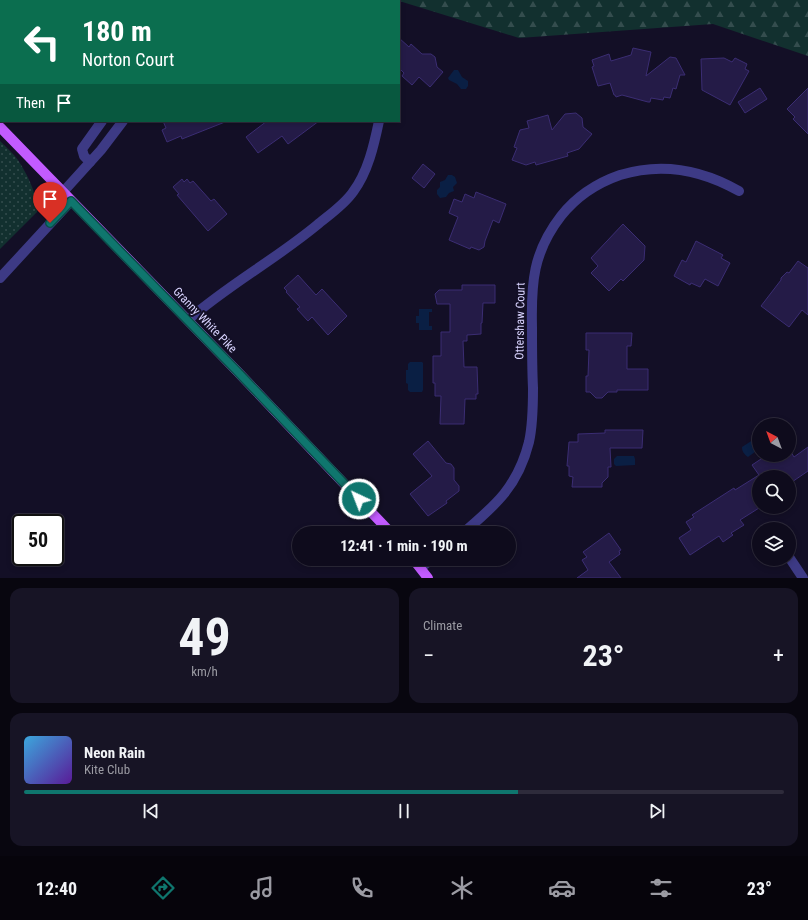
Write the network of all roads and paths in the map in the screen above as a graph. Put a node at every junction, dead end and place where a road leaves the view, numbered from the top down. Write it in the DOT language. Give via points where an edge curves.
graph roads {
  1 [pos="101,122"];
  2 [pos="121,122"];
  3 [pos="379,122"];
  4 [pos="0,127"];
  5 [pos="90,162"];
  6 [pos="739,191"];
  7 [pos="63,192"];
  8 [pos="71,201"];
  9 [pos="0,278"];
  10 [pos="188,320"];
  11 [pos="384,526"];
  12 [pos="471,526"];
  13 [pos="795,566"];
  14 [pos="421,568"];
  15 [pos="428,578"];
  16 [pos="803,578"];
  1 -- 5 [label="street" via="82,149"];
  2 -- 5 [label="street"];
  3 -- 10 [label="street" via="369,160 349,198 287,248"];
  4 -- 7 [label="main road, Granny White Pike"];
  5 -- 7 [label="street"];
  6 -- 12 [label="street, Ottershaw Court" via="702,174 660,168 630,172 600,184 564,212 540,252 532,282 532,425 524,457 510,487 500,500"];
  7 -- 8 [label="main road, Granny White Pike"];
  8 -- 9 [label="street"];
  8 -- 10 [label="main road, Granny White Pike"];
  10 -- 11 [label="main road, Granny White Pike"];
  13 -- 16 [label="street"];
  14 -- 15 [label="main road"];
}
